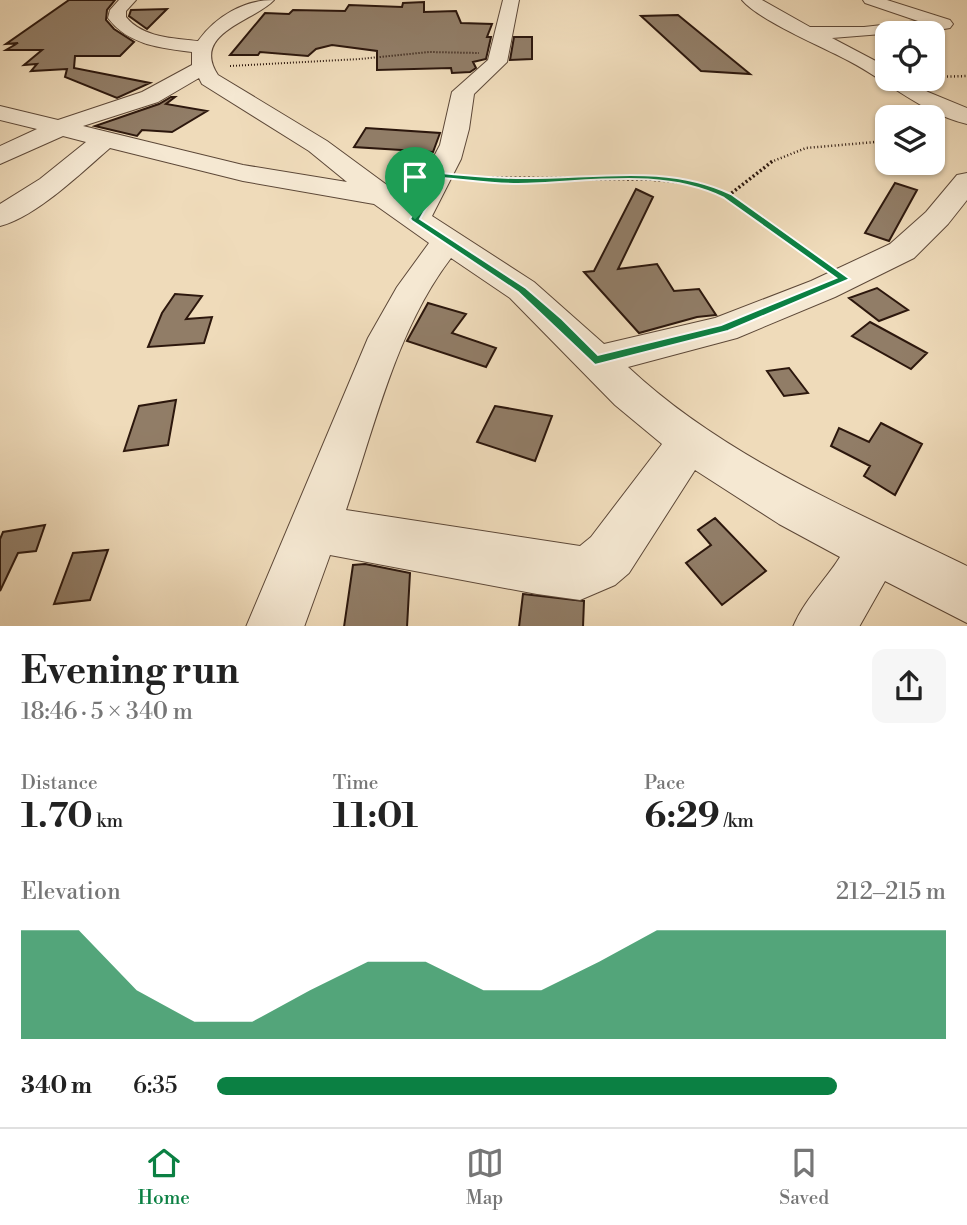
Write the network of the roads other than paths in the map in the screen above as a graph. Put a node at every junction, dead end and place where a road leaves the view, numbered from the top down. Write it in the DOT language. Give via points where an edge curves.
graph roads {
  1 [pos="128,0"];
  2 [pos="266,0"];
  3 [pos="511,0"];
  4 [pos="750,0"];
  5 [pos="871,0"];
  6 [pos="805,33"];
  7 [pos="203,58"];
  8 [pos="875,68"];
  9 [pos="911,91"];
  10 [pos="0,113"];
  11 [pos="967,117"];
  12 [pos="58,129"];
  13 [pos="104,140"];
  14 [pos="0,156"];
  15 [pos="967,181"];
  16 [pos="382,197"];
  17 [pos="0,217"];
  18 [pos="432,230"];
  19 [pos="595,360"];
  20 [pos="690,441"];
  21 [pos="315,528"];
  22 [pos="874,548"];
  23 [pos="967,595"];
  24 [pos="275,626"];
  25 [pos="822,626"];
  1 -- 7 [label="street" via="118,10 121,25"];
  2 -- 7 [label="street" via="213,33"];
  3 -- 18 [label="street" via="495,65 463,92 455,141 440,176"];
  4 -- 6 [label="street"];
  5 -- 6 [label="street" via="944,24"];
  6 -- 8 [label="street"];
  7 -- 12 [label="street" via="150,97"];
  7 -- 16 [label="street" via="218,85 318,146"];
  9 -- 11 [label="street"];
  10 -- 12 [label="street"];
  12 -- 13 [label="street"];
  12 -- 14 [label="street"];
  13 -- 16 [label="street" via="284,182"];
  13 -- 17 [label="street" via="50,185"];
  15 -- 19 [label="street" via="902,251 844,279 724,329"];
  16 -- 18 [label="street"];
  18 -- 19 [label="street" via="522,290"];
  18 -- 21 [label="street" via="426,266 379,357"];
  19 -- 20 [label="street" via="629,394"];
  20 -- 21 [label="street" via="610,555 584,572 537,568"];
  20 -- 22 [label="street" via="778,497"];
  21 -- 24 [label="street"];
  22 -- 23 [label="street"];
  22 -- 25 [label="street" via="846,599"];
}
